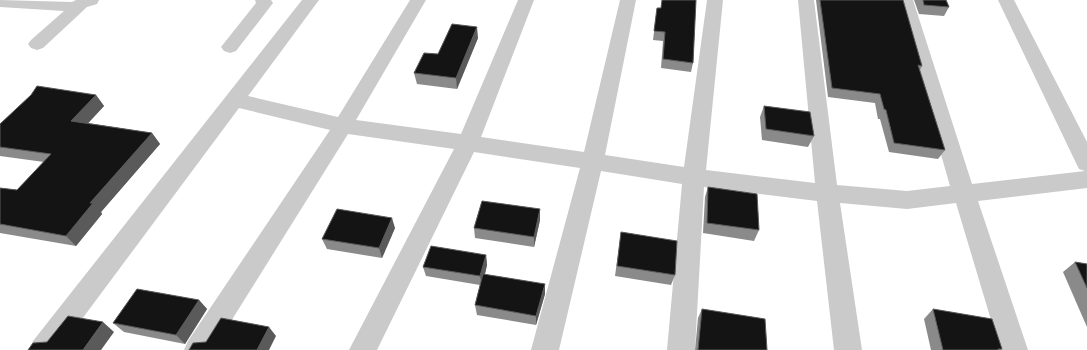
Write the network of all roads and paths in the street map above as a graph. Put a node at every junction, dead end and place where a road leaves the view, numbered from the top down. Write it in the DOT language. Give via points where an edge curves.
graph roads {
  1 [pos="263,0"];
  2 [pos="311,0"];
  3 [pos="418,0"];
  4 [pos="526,0"];
  5 [pos="628,0"];
  6 [pos="715,0"];
  7 [pos="806,0"];
  8 [pos="905,0"];
  9 [pos="1006,0"];
  10 [pos="0,2"];
  11 [pos="86,3"];
  12 [pos="37,44"];
  13 [pos="230,47"];
  14 [pos="234,100"];
  15 [pos="344,126"];
  16 [pos="468,142"];
  17 [pos="593,161"];
  18 [pos="1087,163"];
  19 [pos="694,177"];
  20 [pos="1087,179"];
  21 [pos="827,193"];
  22 [pos="964,194"];
  23 [pos="43,350"];
  24 [pos="198,350"];
  25 [pos="363,350"];
  26 [pos="545,350"];
  27 [pos="681,350"];
  28 [pos="848,350"];
  29 [pos="1014,350"];
  1 -- 13 [label="street" via="265,4"];
  2 -- 14 [label="street"];
  3 -- 15 [label="street"];
  4 -- 16 [label="street"];
  5 -- 17 [label="street"];
  6 -- 19 [label="street"];
  7 -- 21 [label="street"];
  8 -- 22 [label="street"];
  9 -- 18 [label="street"];
  10 -- 11 [label="street"];
  11 -- 12 [label="street"];
  14 -- 15 [label="street"];
  14 -- 23 [label="street"];
  15 -- 16 [label="street"];
  15 -- 24 [label="street"];
  16 -- 17 [label="street"];
  16 -- 25 [label="street"];
  17 -- 19 [label="street"];
  17 -- 26 [label="street"];
  19 -- 21 [label="street"];
  19 -- 27 [label="street"];
  20 -- 22 [label="street"];
  21 -- 22 [label="street" via="907,200"];
  21 -- 28 [label="street"];
  22 -- 29 [label="street"];
}
